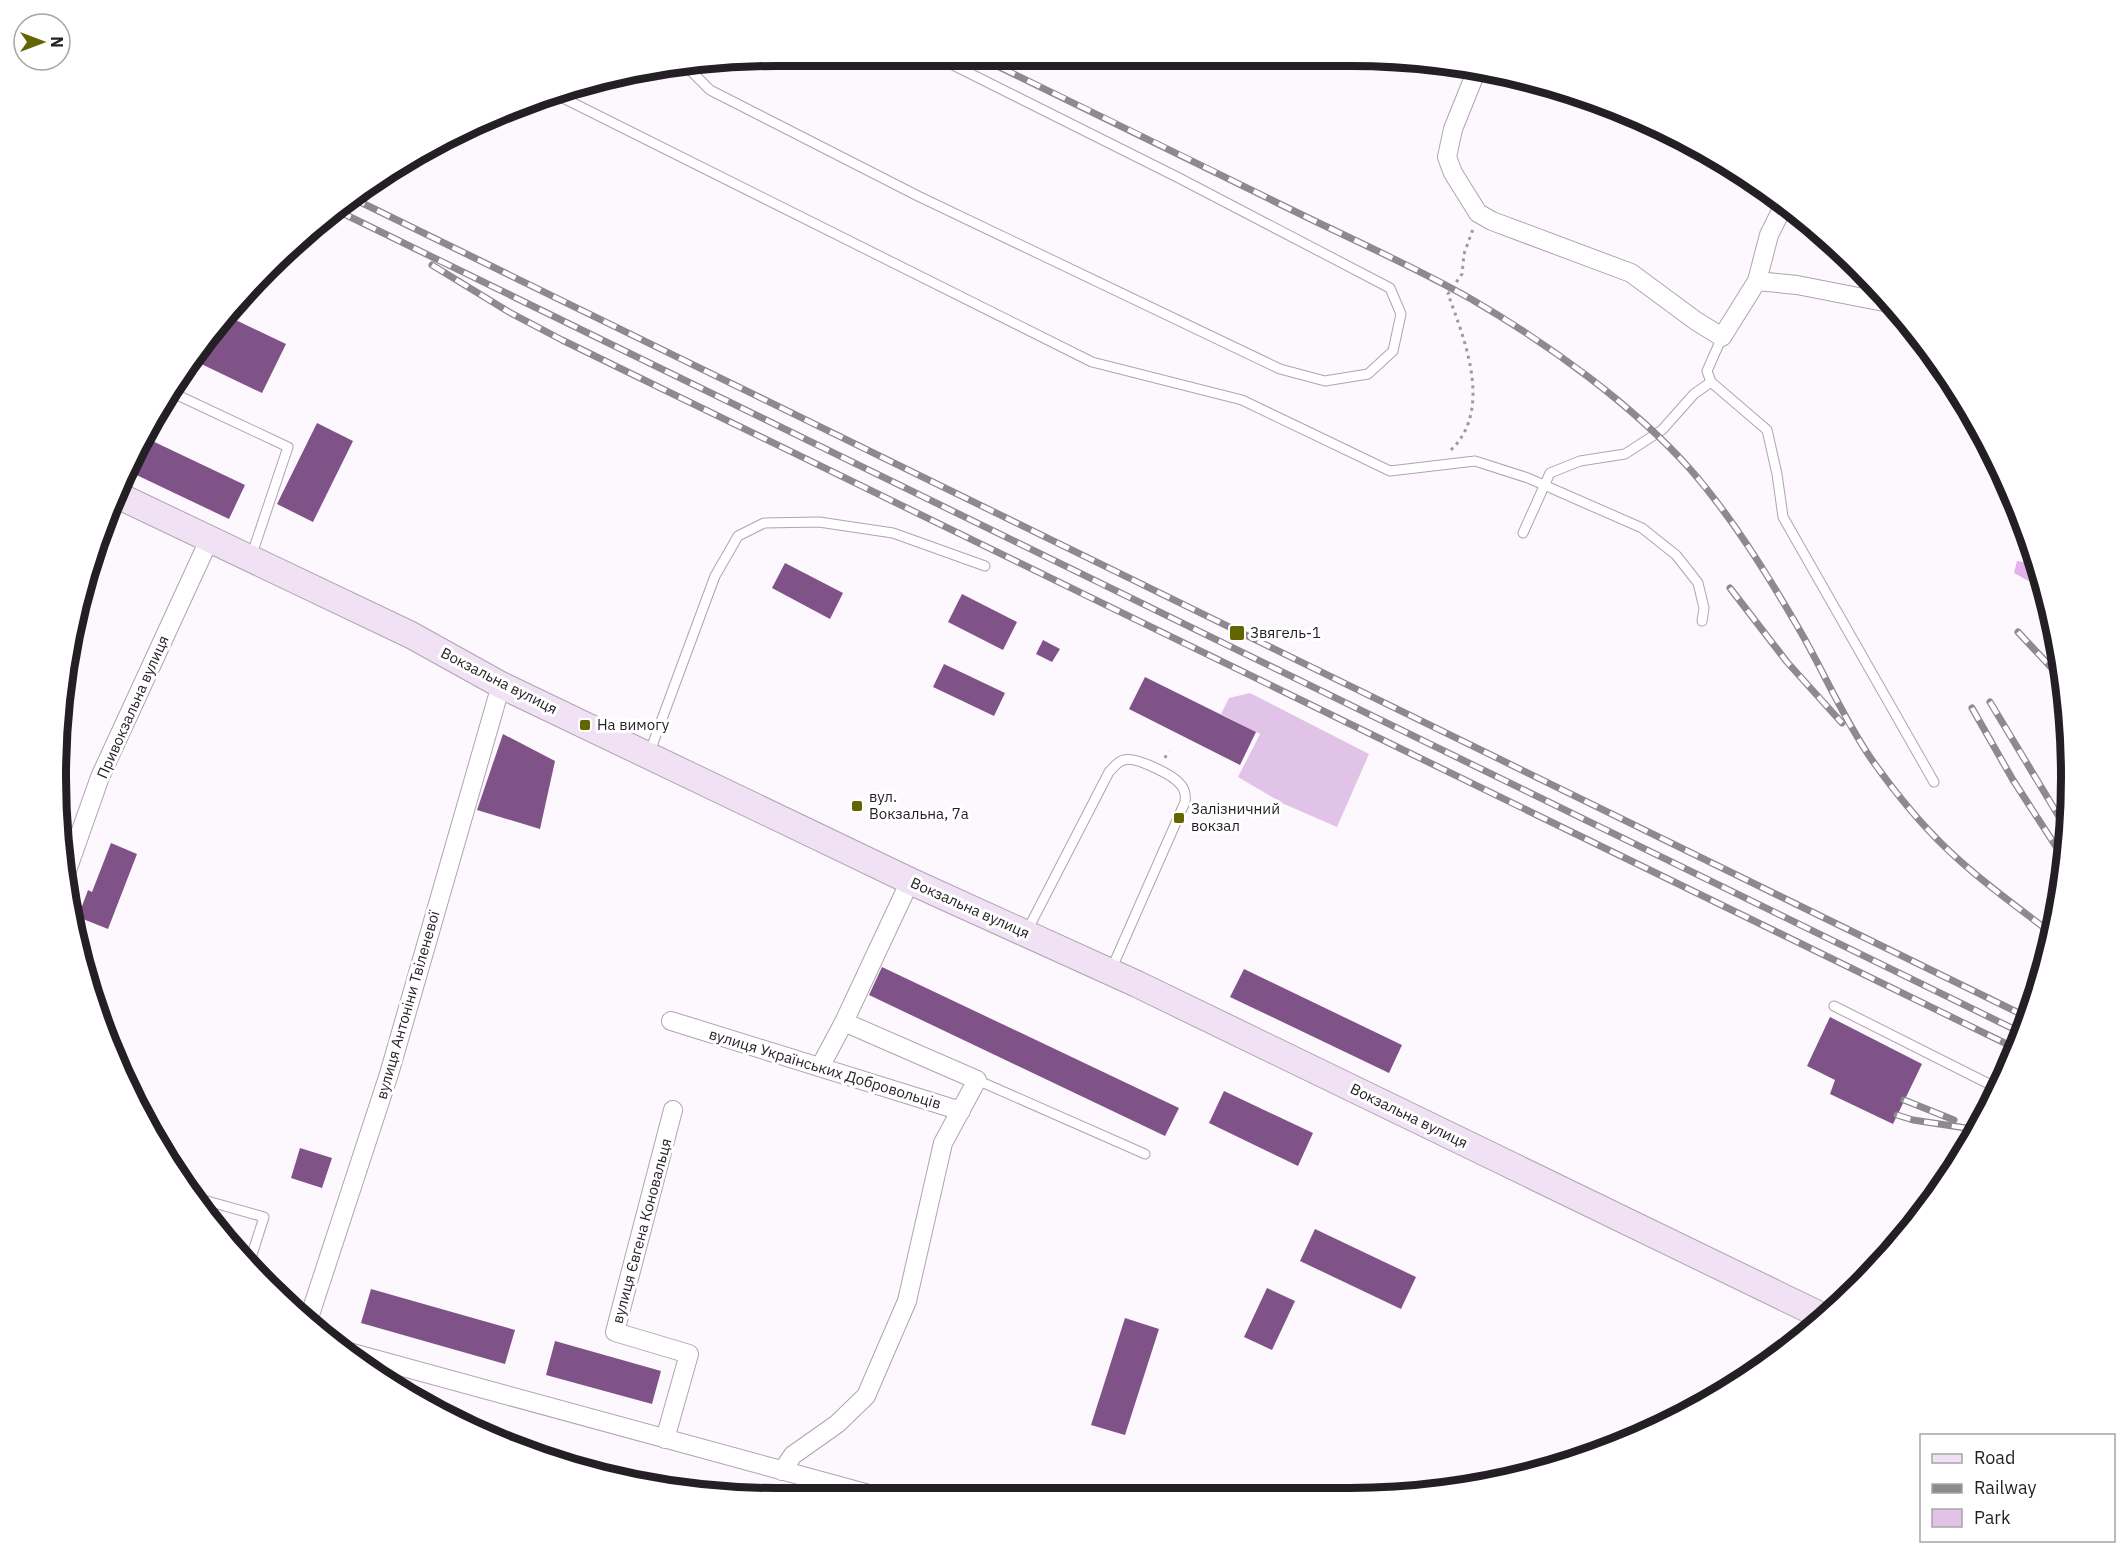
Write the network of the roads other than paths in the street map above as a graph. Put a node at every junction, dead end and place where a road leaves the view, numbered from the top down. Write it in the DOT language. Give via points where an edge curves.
graph roads {
  1 [pos="955,66"];
  2 [pos="691,71"];
  3 [pos="1474,77"];
  4 [pos="565,99"];
  5 [pos="1781,211"];
  6 [pos="1757,281"];
  7 [pos="1878,301"];
  8 [pos="1722,337"];
  9 [pos="1711,382"];
  10 [pos="178,395"];
  11 [pos="1545,485"];
  12 [pos="123,498"];
  13 [pos="1523,533"];
  14 [pos="210,538"];
  15 [pos="250,557"];
  16 [pos="985,566"];
  17 [pos="1702,621"];
  18 [pos="501,685"];
  19 [pos="649,756"];
  20 [pos="1934,782"];
  21 [pos="71,859"];
  22 [pos="910,881"];
  23 [pos="1026,933"];
  24 [pos="1110,972"];
  25 [pos="1834,1006"];
  26 [pos="671,1021"];
  27 [pos="844,1022"];
  28 [pos="820,1067"];
  29 [pos="976,1080"];
  30 [pos="1991,1085"];
  31 [pos="673,1110"];
  32 [pos="961,1111"];
  33 [pos="1145,1154"];
  34 [pos="206,1201"];
  35 [pos="252,1256"];
  36 [pos="310,1314"];
  37 [pos="1817,1314"];
  38 [pos="366,1357"];
  39 [pos="665,1439"];
  40 [pos="782,1471"];
  41 [pos="846,1488"];
  1 -- 2 [label="lane" via="1390,288 1401,314 1393,351 1368,374 1325,381 1280,369 908,191 710,90"];
  3 -- 8 [label="street" via="1448,156 1453,173 1478,213 1631,273"];
  4 -- 11 [label="lane" via="1092,362 1242,400 1390,471 1475,461"];
  5 -- 6 [label="street" via="1769,236"];
  6 -- 7 [label="street"];
  6 -- 8 [label="street"];
  8 -- 9 [label="lane" via="1707,371"];
  9 -- 11 [label="lane" via="1694,394 1662,430 1625,454 1580,461 1550,473"];
  9 -- 20 [label="lane" via="1767,430 1783,517"];
  10 -- 15 [label="lane" via="288,447"];
  11 -- 13 [label="lane"];
  11 -- 17 [label="lane" via="1642,528 1676,555 1698,583 1704,608"];
  12 -- 14 [label="street, Вокзальна вулиця"];
  14 -- 15 [label="street, Вокзальна вулиця"];
  14 -- 21 [label="street, Привокзальна вулиця" via="100,777"];
  15 -- 18 [label="street, Вокзальна вулиця" via="411,635"];
  16 -- 19 [label="lane" via="893,533 819,522 764,523 738,536 715,576"];
  18 -- 19 [label="street, Вокзальна вулиця"];
  18 -- 36 [label="street, вулиця Антоніни Твіленевої" via="389,1074"];
  19 -- 22 [label="street, Вокзальна вулиця"];
  22 -- 23 [label="street, Вокзальна вулиця"];
  22 -- 27 [label="street"];
  23 -- 24 [label="street, Вокзальна вулиця"];
  23 -- 24 [label="lane" via="1109,772 1123,760 1149,765 1182,786 1185,802"];
  24 -- 37 [label="street, Вокзальна вулиця"];
  25 -- 30 [label="lane"];
  26 -- 28 [label="street, вулиця Українських Добровольців"];
  27 -- 28 [label="street"];
  27 -- 29 [label="street"];
  28 -- 32 [label="street, вулиця Українських Добровольців"];
  29 -- 32 [label="street"];
  29 -- 33 [label="lane"];
  31 -- 39 [label="street, вулиця Євгена Коновальця" via="615,1332 688,1354"];
  32 -- 40 [label="street, вулиця Українських Добровольців" via="943,1143 907,1301 866,1396 837,1424 793,1455"];
  34 -- 35 [label="lane" via="264,1217"];
  38 -- 39 [label="street"];
  39 -- 40 [label="street"];
  40 -- 41 [label="street"];
}
